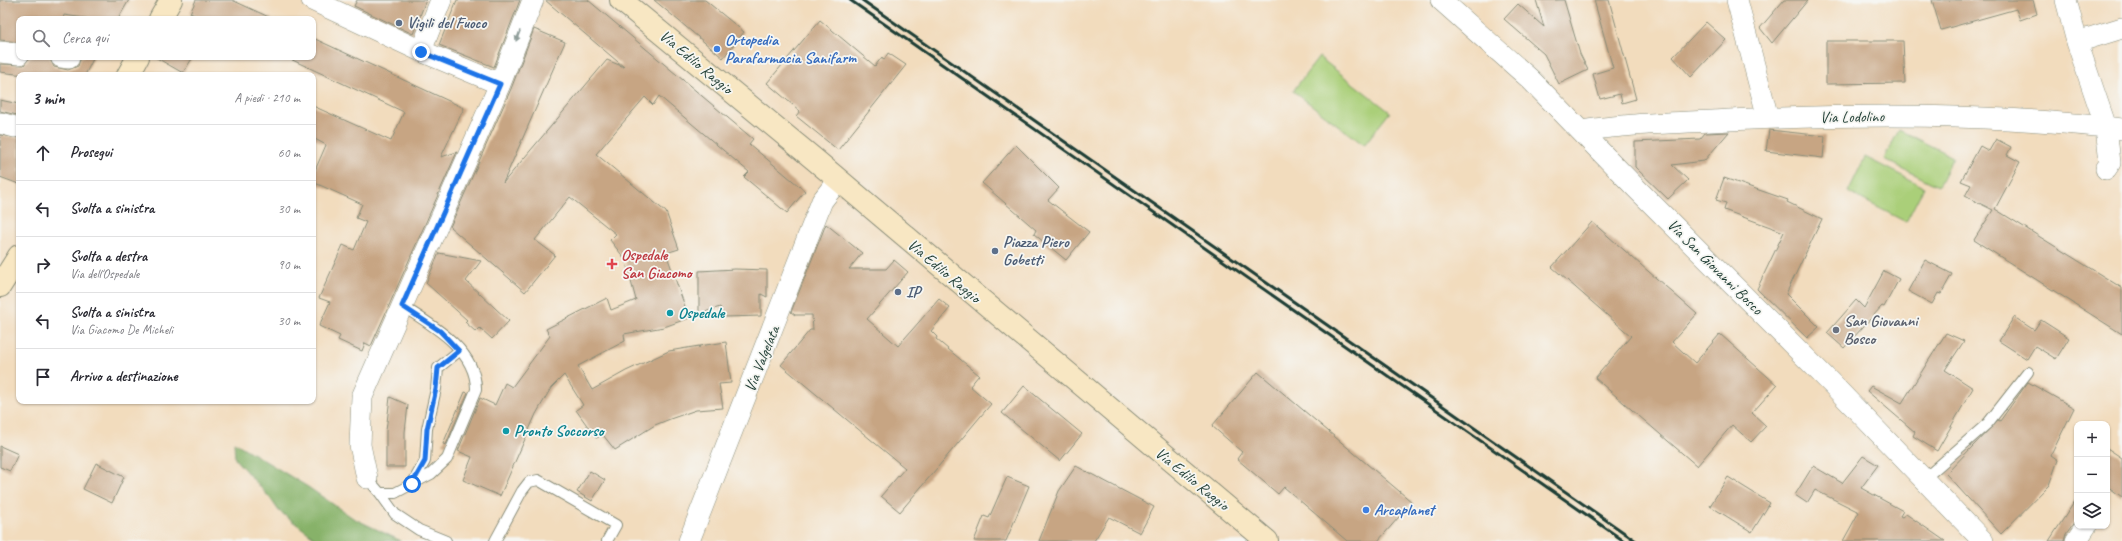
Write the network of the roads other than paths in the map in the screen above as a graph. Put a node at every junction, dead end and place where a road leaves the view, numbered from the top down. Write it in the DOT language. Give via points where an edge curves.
graph roads {
  1 [pos="172,0"];
  2 [pos="312,0"];
  3 [pos="441,0"];
  4 [pos="533,0"];
  5 [pos="621,0"];
  6 [pos="1441,0"];
  7 [pos="1737,0"];
  8 [pos="2066,0"];
  9 [pos="162,16"];
  10 [pos="2122,28"];
  11 [pos="2077,42"];
  12 [pos="0,52"];
  13 [pos="421,52"];
  14 [pos="16,54"];
  15 [pos="136,60"];
  16 [pos="130,72"];
  17 [pos="500,84"];
  18 [pos="1768,118"];
  19 [pos="2114,128"];
  20 [pos="1581,131"];
  21 [pos="2106,169"];
  22 [pos="838,180"];
  23 [pos="16,261"];
  24 [pos="0,286"];
  25 [pos="402,306"];
  26 [pos="459,351"];
  27 [pos="2028,372"];
  28 [pos="1924,479"];
  29 [pos="412,484"];
  30 [pos="374,486"];
  31 [pos="2084,529"];
  32 [pos="446,541"];
  33 [pos="495,541"];
  34 [pos="607,541"];
  35 [pos="689,541"];
  36 [pos="1268,541"];
  37 [pos="1983,541"];
  38 [pos="2076,541"];
  1 -- 9 [label="main road"];
  2 -- 13 [label="street"];
  3 -- 13 [label="street"];
  4 -- 17 [label="street, one-way"];
  5 -- 22 [label="main road, Via Edilio Raggio"];
  6 -- 20 [label="street, Via San Giovanni Bosco" via="1530,79"];
  7 -- 18 [label="street"];
  8 -- 11 [label="street"];
  10 -- 11 [label="street"];
  11 -- 19 [label="street"];
  12 -- 14 [label="street"];
  13 -- 17 [label="street"];
  15 -- 16 [label="main road"];
  17 -- 25 [label="street"];
  18 -- 19 [label="street, Via Lodolino" via="1881,116 2001,119"];
  18 -- 20 [label="street, Via Lodolino" via="1608,127"];
  19 -- 21 [label="street" via="2110,163"];
  20 -- 28 [label="street, Via San Giovanni Bosco"];
  22 -- 35 [label="street, Via Valgelata" via="822,202"];
  22 -- 36 [label="main road, Via Edilio Raggio"];
  23 -- 24 [label="main road"];
  25 -- 26 [label="lane" via="440,331"];
  25 -- 30 [label="street" via="362,397 360,445"];
  26 -- 29 [label="lane" via="438,368 427,429 425,461"];
  26 -- 29 [label="lane" via="467,358 476,378 476,390 447,459 431,474"];
  27 -- 28 [label="lane" via="1988,423"];
  28 -- 37 [label="street, Via San Giovanni Bosco"];
  29 -- 30 [label="lane" via="394,493"];
  30 -- 32 [label="lane" via="395,514 419,530"];
  31 -- 38 [label="street"];
  33 -- 34 [label="lane" via="522,491 529,482 538,480 616,525"];
}
